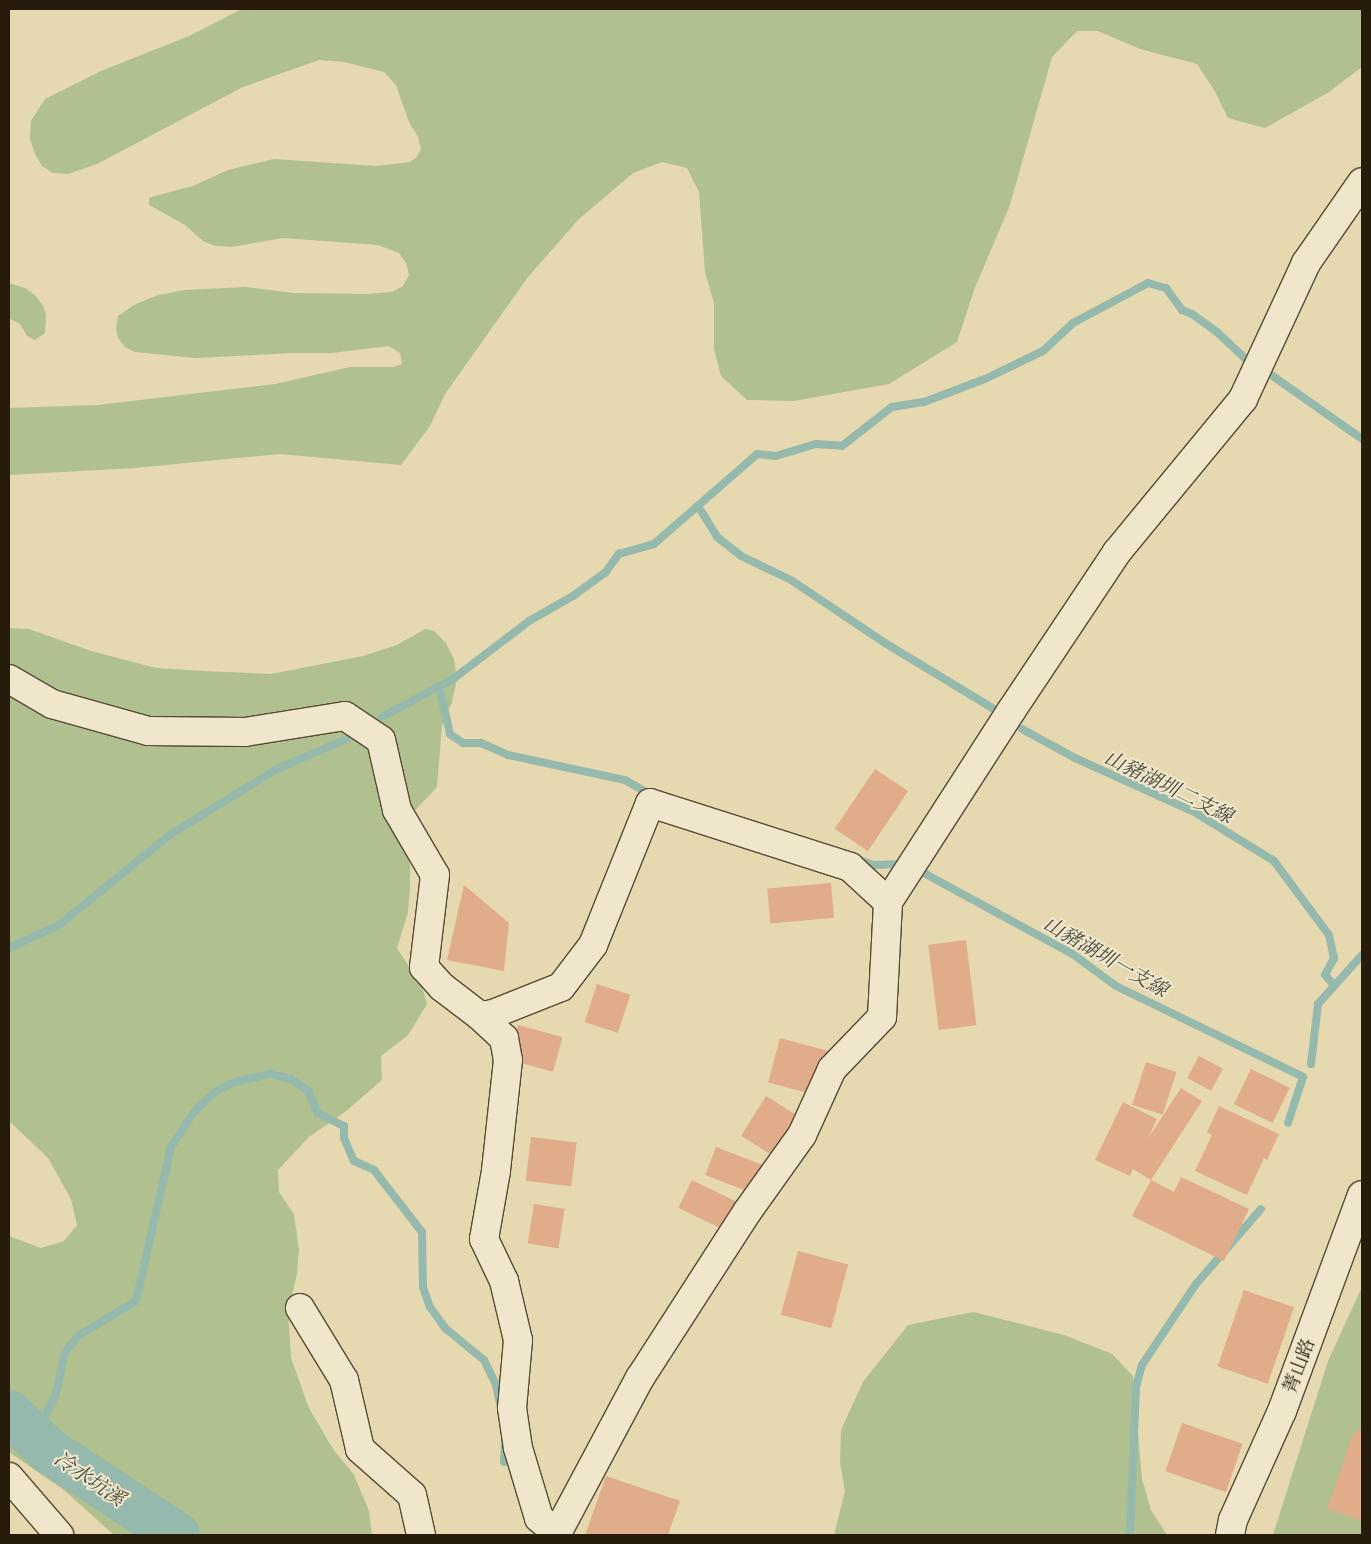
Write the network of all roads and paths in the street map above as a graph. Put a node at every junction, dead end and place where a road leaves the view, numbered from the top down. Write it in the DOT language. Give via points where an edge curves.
graph roads {
  1 [pos="1362,182"];
  2 [pos="9,679"];
  3 [pos="888,902"];
  4 [pos="480,1016"];
  5 [pos="1362,1195"];
  6 [pos="300,1308"];
  7 [pos="9,1477"];
  8 [pos="556,1534"];
  9 [pos="59,1535"];
  10 [pos="421,1535"];
  11 [pos="1230,1535"];
  1 -- 3 [label="street" via="1306,263 1243,399 1117,552"];
  2 -- 4 [label="street" via="52,704 148,731 245,732 345,716 381,740 397,810 435,875 424,967 442,987"];
  3 -- 4 [label="street" via="850,867 650,803 593,945 561,987"];
  3 -- 8 [label="street" via="882,1017 832,1069 802,1135 747,1212 640,1378"];
  4 -- 8 [label="street" via="504,1038 508,1060 496,1171 484,1239 504,1281 518,1340 512,1408 518,1448 539,1518"];
  5 -- 11 [label="street, 菁山路" via="1282,1411 1233,1520"];
  6 -- 10 [label="street" via="344,1380 360,1449 412,1495"];
  7 -- 9 [label="street"];
}
